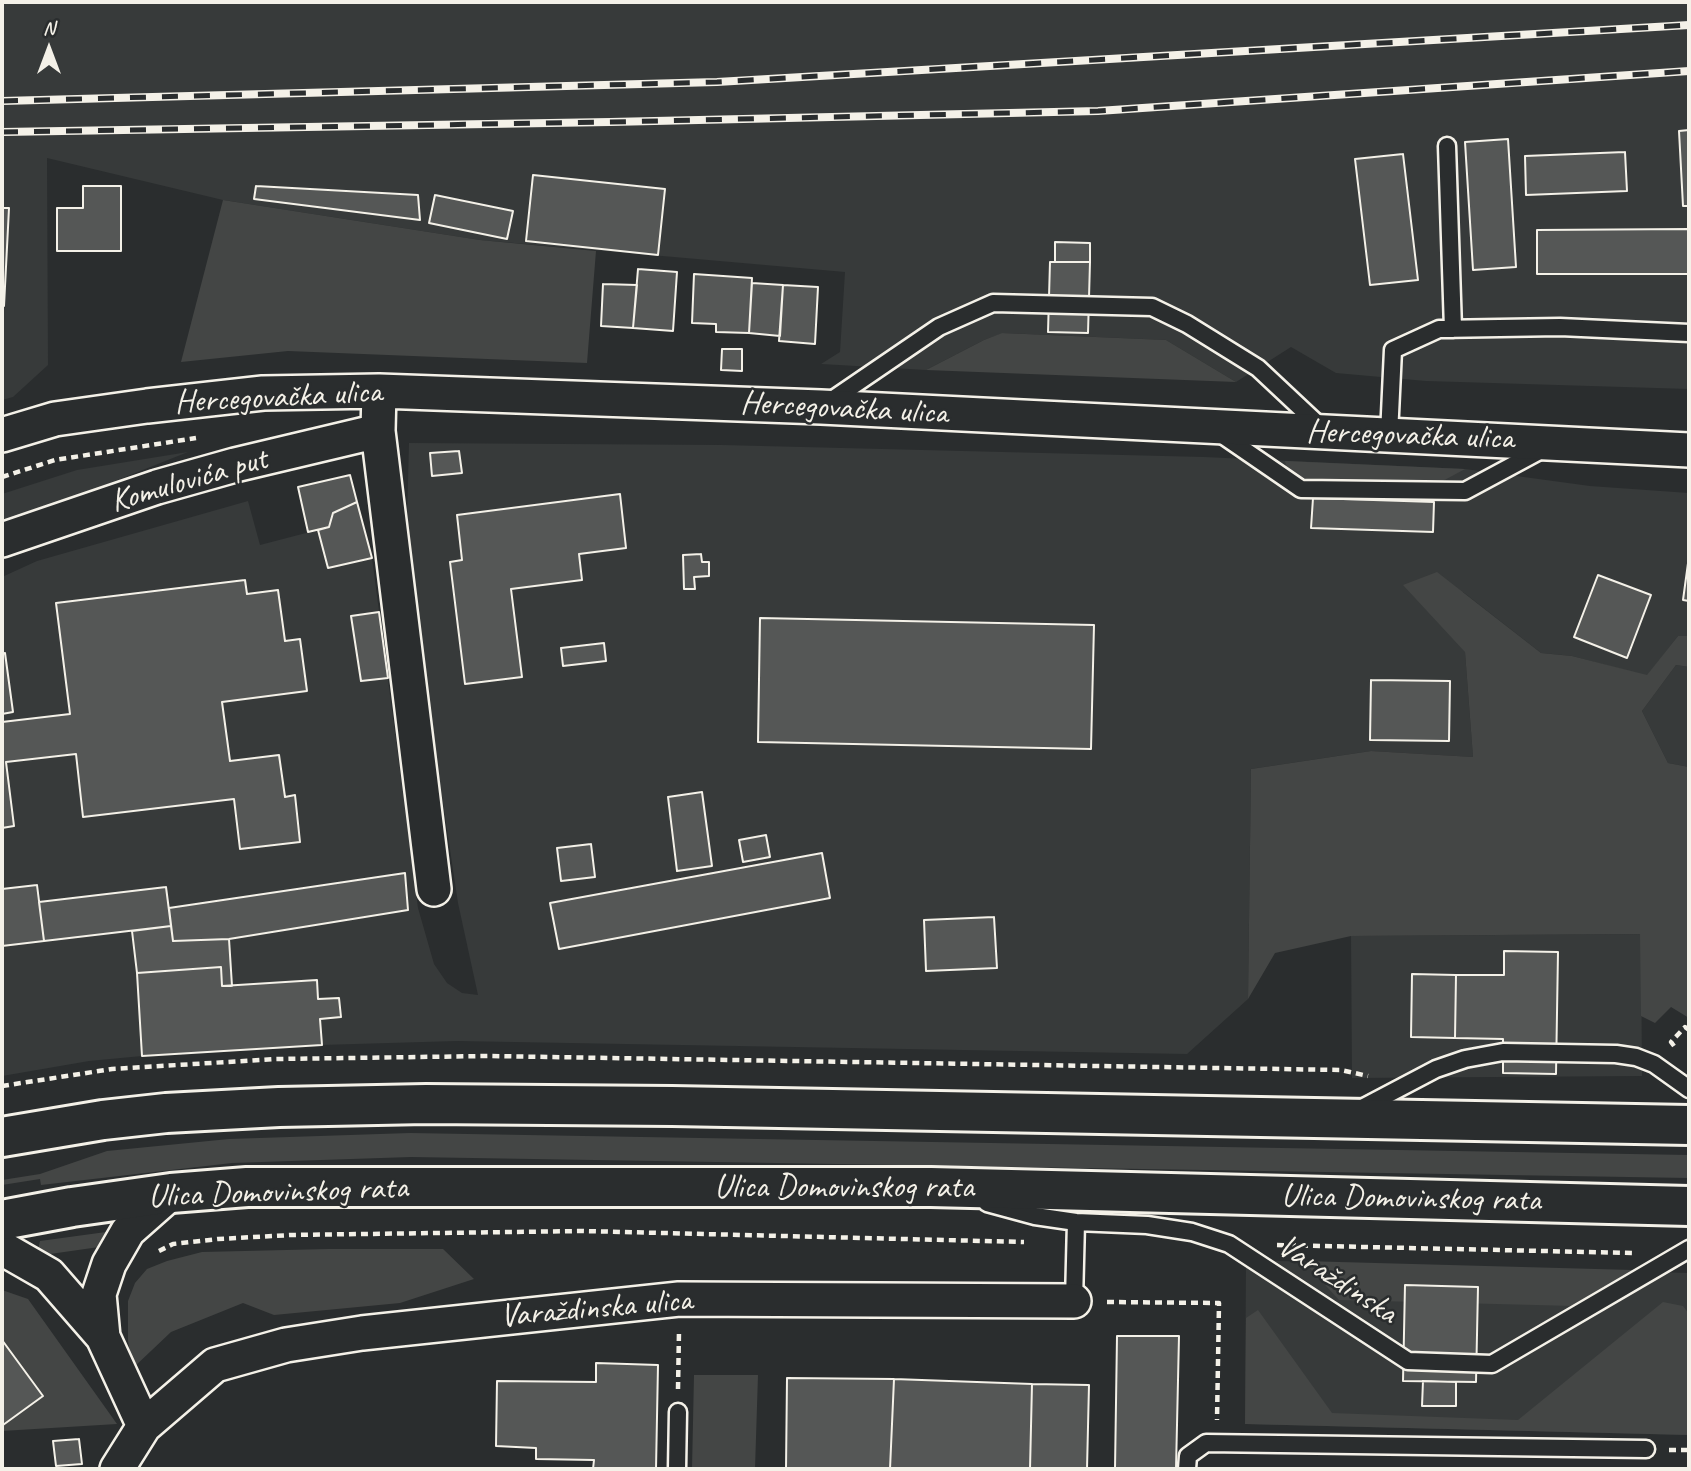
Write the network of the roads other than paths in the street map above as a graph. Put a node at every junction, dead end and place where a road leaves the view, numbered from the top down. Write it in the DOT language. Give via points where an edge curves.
graph roads {
  1 [pos="1447,146"];
  2 [pos="1453,329"];
  3 [pos="1689,333"];
  4 [pos="379,391"];
  5 [pos="821,407"];
  6 [pos="1211,427"];
  7 [pos="378,431"];
  8 [pos="1326,432"];
  9 [pos="2,435"];
  10 [pos="1389,435"];
  11 [pos="1556,442"];
  12 [pos="1689,450"];
  13 [pos="2,540"];
  14 [pos="433,889"];
  15 [pos="1689,1089"];
  16 [pos="1343,1119"];
  17 [pos="1689,1125"];
  18 [pos="2,1138"];
  19 [pos="931,1187"];
  20 [pos="171,1193"];
  21 [pos="1689,1206"];
  22 [pos="2,1220"];
  23 [pos="1076,1222"];
  24 [pos="2,1248"];
  25 [pos="1687,1251"];
  26 [pos="1074,1301"];
  27 [pos="103,1337"];
  28 [pos="678,1412"];
  29 [pos="144,1426"];
  30 [pos="1646,1449"];
  31 [pos="117,1469"];
  32 [pos="677,1469"];
  33 [pos="1187,1469"];
  1 -- 2 [label="lane"];
  2 -- 3 [label="lane" via="1560,327"];
  2 -- 10 [label="lane" via="1439,329 1393,350"];
  4 -- 5 [label="street, Hercegovačka ulica"];
  4 -- 7 [label="street"];
  4 -- 9 [label="street, Hercegovačka ulica" via="263,393 147,406 55,419"];
  5 -- 6 [label="street, Hercegovačka ulica"];
  5 -- 8 [label="lane" via="939,327 993,303 1152,307 1258,368"];
  6 -- 8 [label="street, Hercegovačka ulica"];
  6 -- 11 [label="lane" via="1301,489 1465,491"];
  7 -- 13 [label="street, Komulovića put" via="157,487"];
  7 -- 14 [label="street"];
  8 -- 10 [label="street, Hercegovačka ulica"];
  10 -- 11 [label="street, Hercegovačka ulica"];
  11 -- 12 [label="street, Hercegovačka ulica"];
  15 -- 16 [label="lane" via="1654,1063 1616,1054 1503,1052 1436,1069"];
  16 -- 17 [label="main road"];
  16 -- 18 [label="main road" via="413,1104 166,1113"];
  19 -- 20 [label="main road, Ulica Domovinskog rata" via="247,1187"];
  19 -- 21 [label="main road, Ulica Domovinskog rata"];
  19 -- 23 [label="lane, Varaždinska" via="1035,1216"];
  20 -- 22 [label="main road, Ulica Domovinskog rata"];
  20 -- 27 [label="street" via="128,1231 109,1264 99,1294"];
  23 -- 25 [label="lane, Varaždinska" via="1147,1225 1229,1244 1408,1361 1492,1364"];
  23 -- 26 [label="lane"];
  24 -- 27 [label="street" via="49,1275"];
  26 -- 29 [label="street, Varaždinska ulica" via="679,1299 362,1333 286,1345 215,1365"];
  27 -- 29 [label="street"];
  28 -- 32 [label="lane"];
  29 -- 31 [label="street, Varaždinska ulica"];
  30 -- 33 [label="lane" via="1206,1443 1188,1456"];
}
